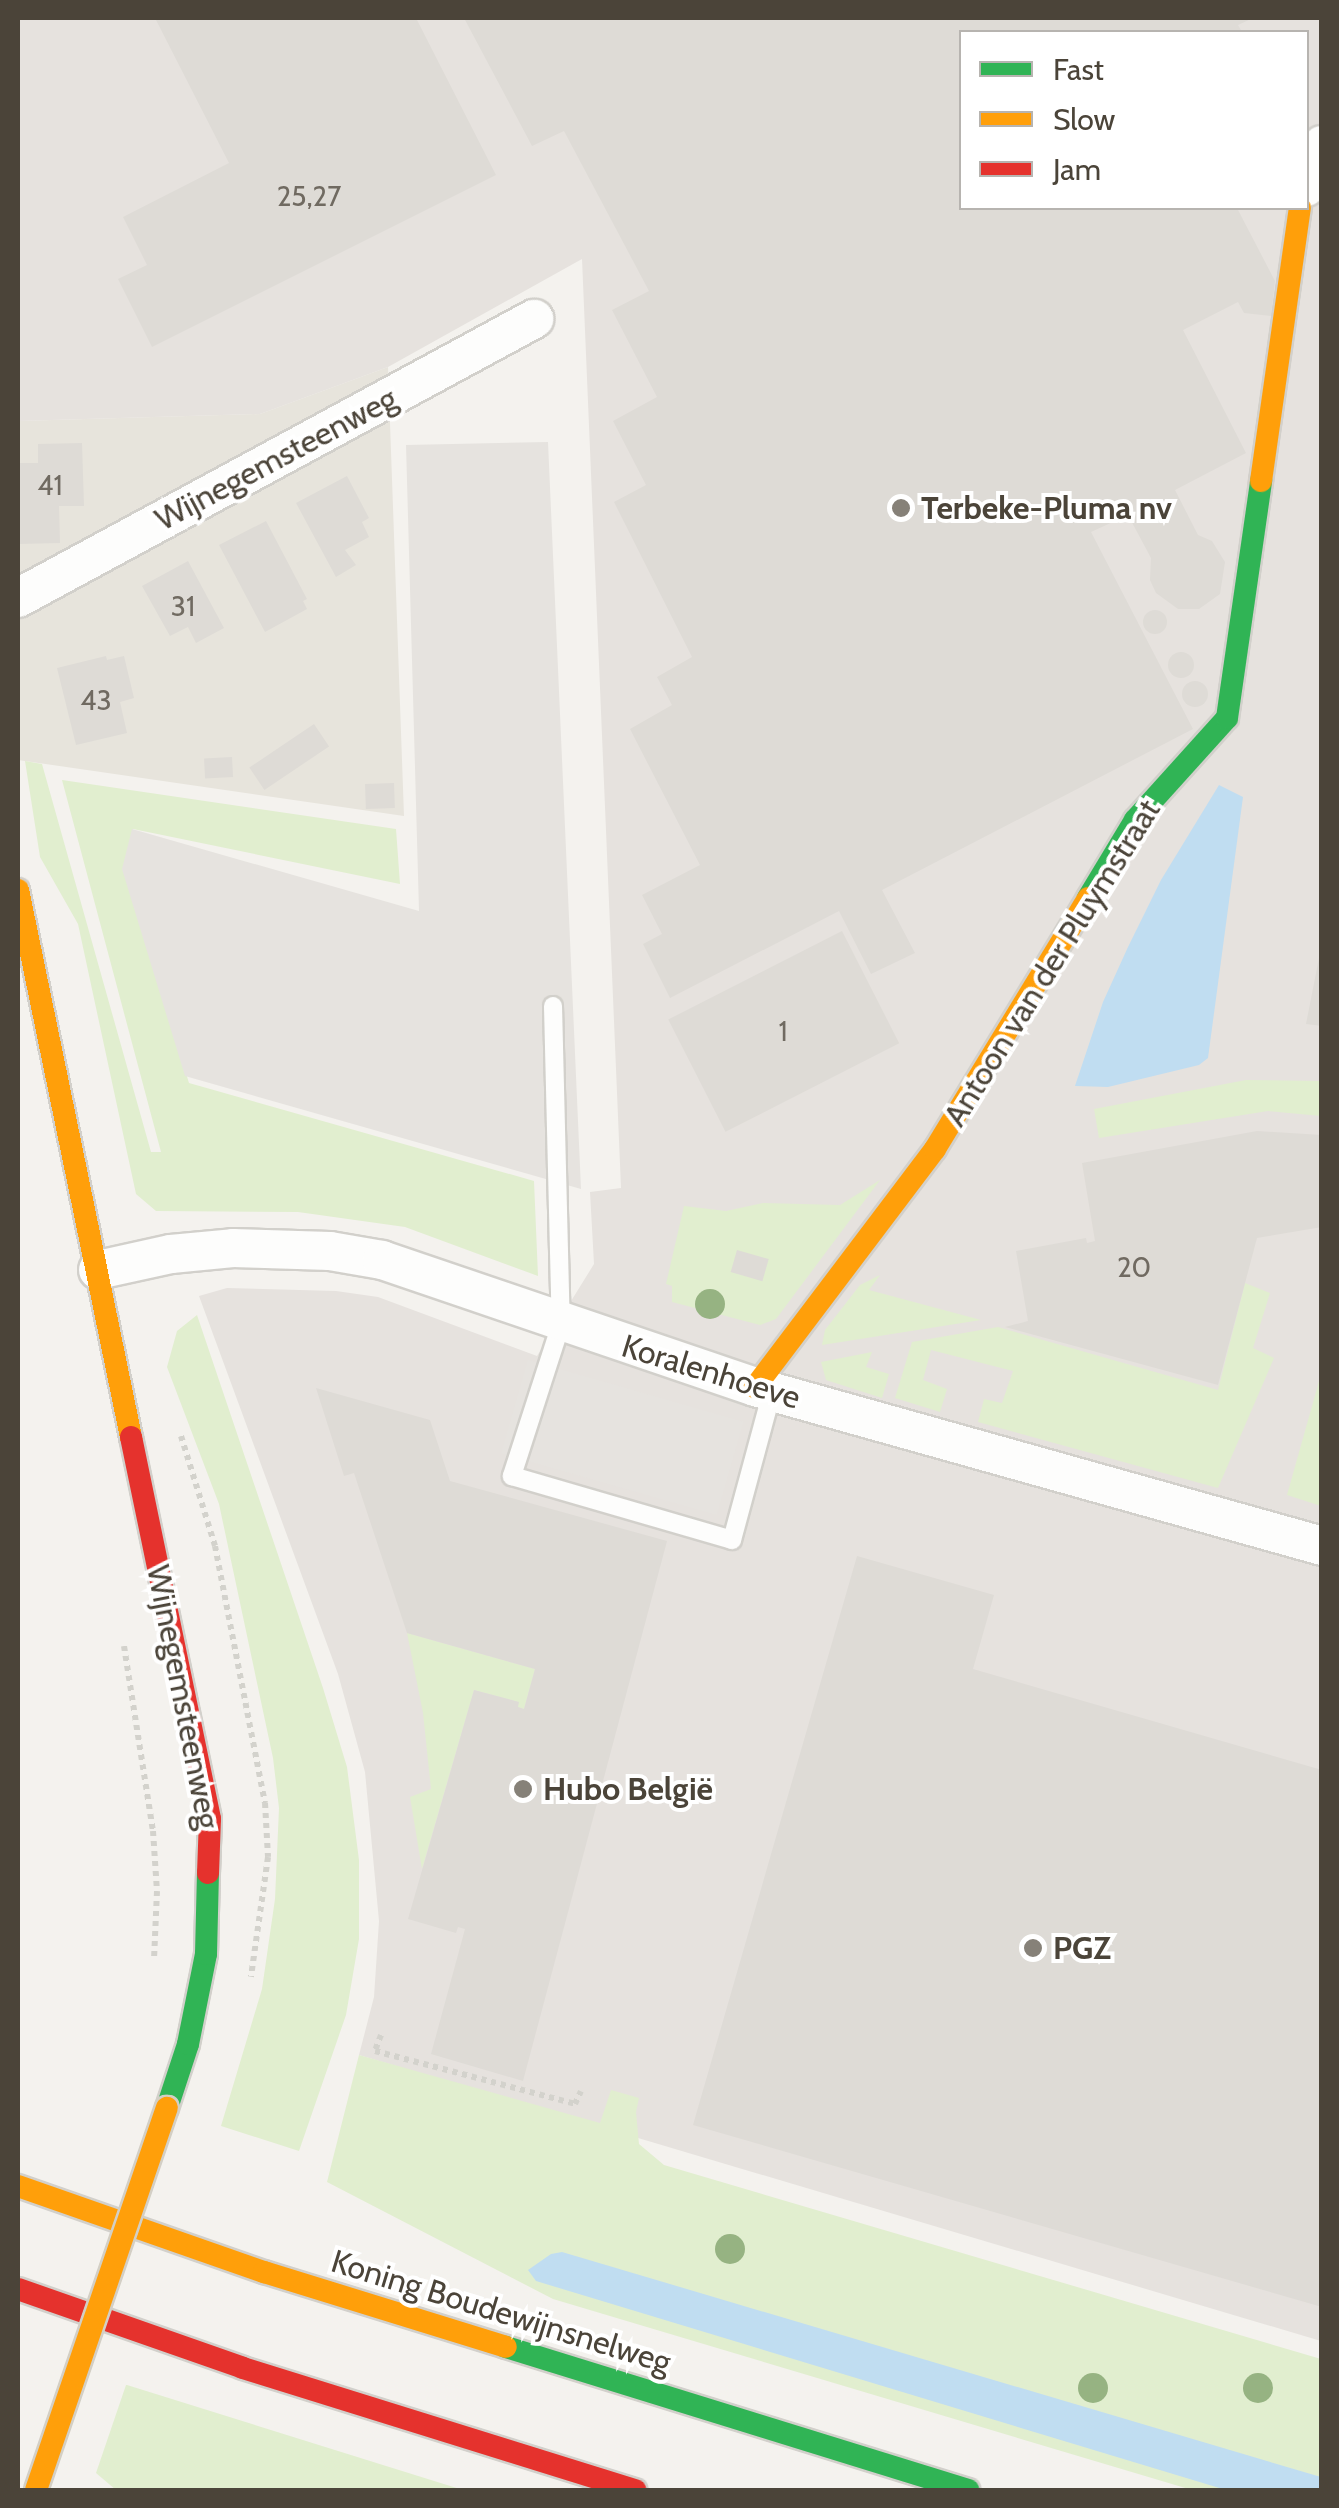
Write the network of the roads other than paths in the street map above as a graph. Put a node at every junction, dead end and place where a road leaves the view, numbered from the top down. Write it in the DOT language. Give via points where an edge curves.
graph roads {
  1 [pos="1322,145"];
  2 [pos="1309,179"];
  3 [pos="1300,210"];
  4 [pos="534,319"];
  5 [pos="18,598"];
  6 [pos="18,890"];
  7 [pos="553,1006"];
  8 [pos="98,1270"];
  9 [pos="561,1324"];
  10 [pos="763,1389"];
  11 [pos="1322,1546"];
  12 [pos="18,2186"];
  13 [pos="18,2289"];
  14 [pos="36,2490"];
  15 [pos="634,2490"];
  16 [pos="968,2490"];
  1 -- 2 [label="street"];
  3 -- 10 [label="main road, Antoon van der Pluymstraat" via="1227,718 1135,820 936,1149"];
  4 -- 5 [label="street, Wijnegemsteenweg"];
  6 -- 8 [label="main road, Wijnegemsteenweg"];
  7 -- 9 [label="lane"];
  8 -- 9 [label="street, Koralenhoeve" via="233,1248 330,1251 382,1260"];
  8 -- 14 [label="main road, Wijnegemsteenweg, bridge" via="210,1819 206,1954 188,2044"];
  9 -- 10 [label="street, Koralenhoeve"];
  9 -- 10 [label="lane" via="512,1476 732,1540"];
  10 -- 11 [label="street, Koralenhoeve"];
  12 -- 16 [label="main road, Koning Boudewijnsnelweg" via="264,2272"];
  13 -- 15 [label="main road" via="243,2368"];
}
